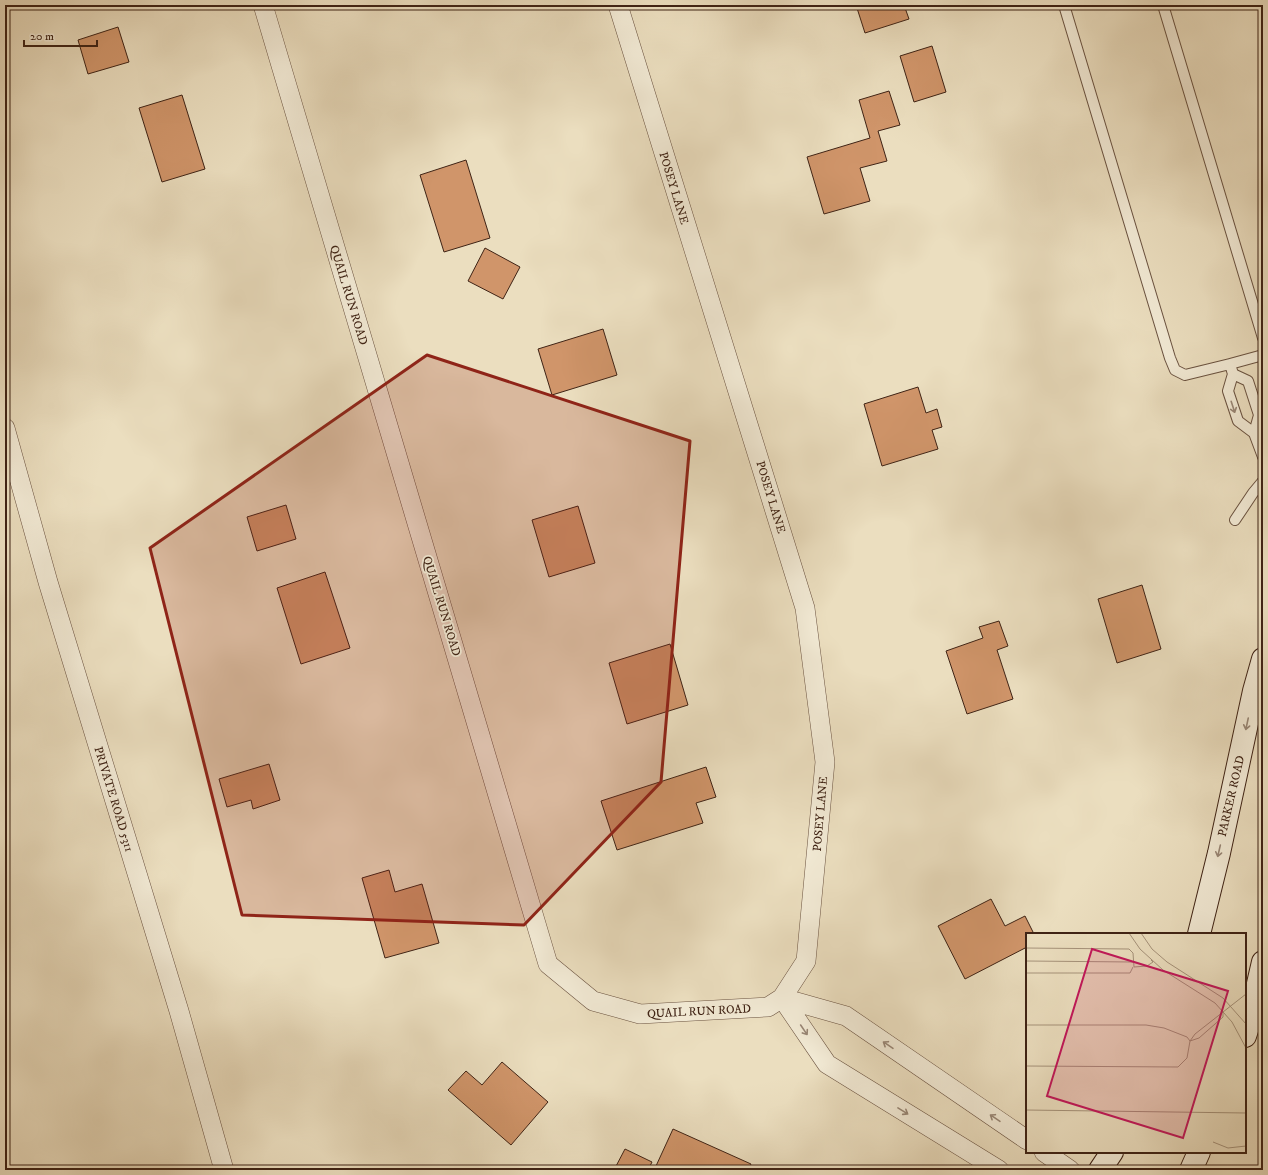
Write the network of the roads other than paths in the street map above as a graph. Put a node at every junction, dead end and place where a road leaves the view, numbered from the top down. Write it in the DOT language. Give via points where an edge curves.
graph roads {
  1 [pos="263,5"];
  2 [pos="618,5"];
  3 [pos="1064,5"];
  4 [pos="1163,5"];
  5 [pos="1263,338"];
  6 [pos="1263,355"];
  7 [pos="1231,369"];
  8 [pos="5,428"];
  9 [pos="1254,433"];
  10 [pos="1263,457"];
  11 [pos="1263,481"];
  12 [pos="1235,520"];
  13 [pos="1263,659"];
  14 [pos="1199,933"];
  15 [pos="1263,962"];
  16 [pos="782,998"];
  17 [pos="1246,1033"];
  18 [pos="1026,1139"];
  19 [pos="1045,1153"];
  20 [pos="1111,1153"];
  21 [pos="1199,1153"];
  22 [pos="224,1170"];
  23 [pos="999,1170"];
  24 [pos="1070,1170"];
  25 [pos="1100,1170"];
  26 [pos="1191,1170"];
  1 -- 16 [label="street, QUAIL RUN ROAD" via="548,964 593,1001 640,1014 768,1007"];
  2 -- 16 [label="street, POSEY LANE" via="805,608 825,762 806,961"];
  3 -- 7 [label="lane" via="1168,351 1176,370 1185,375"];
  4 -- 5 [label="lane"];
  6 -- 7 [label="lane"];
  7 -- 9 [label="lane, one-way" via="1228,391 1238,421"];
  7 -- 9 [label="lane" via="1248,381 1259,415"];
  8 -- 22 [label="street, PRIVATE ROAD 5311" via="48,582 179,1012"];
  9 -- 10 [label="lane"];
  11 -- 12 [label="lane"];
  13 -- 14 [label="main road, PARKER ROAD, one-way"];
  15 -- 17 [label="main road"];
  18 -- 16 [label="street, one-way" via="846,1016"];
  16 -- 23 [label="street, one-way" via="827,1064"];
  19 -- 24 [label="street"];
  20 -- 25 [label="main road"];
  21 -- 26 [label="main road"];
}
